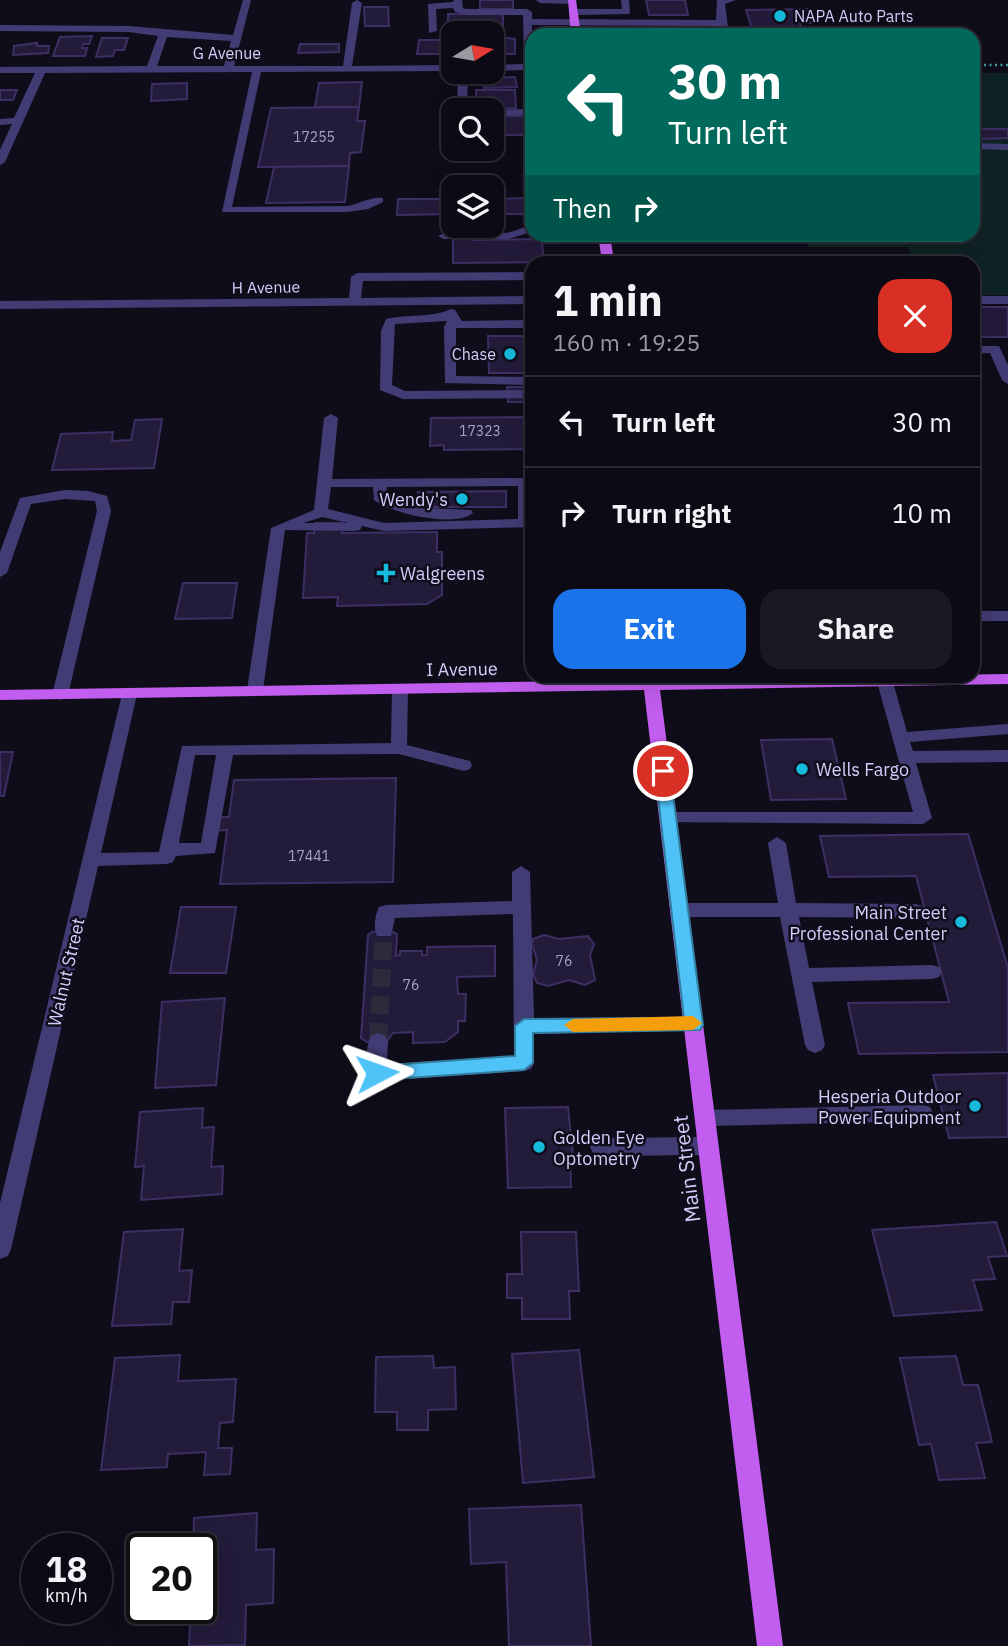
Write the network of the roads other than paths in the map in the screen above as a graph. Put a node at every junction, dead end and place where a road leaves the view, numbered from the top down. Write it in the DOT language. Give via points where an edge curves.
graph roads {
  1 [pos="247,0"];
  2 [pos="540,0"];
  3 [pos="572,0"];
  4 [pos="625,0"];
  5 [pos="732,0"];
  6 [pos="458,2"];
  7 [pos="357,4"];
  8 [pos="575,19"];
  9 [pos="527,22"];
  10 [pos="721,23"];
  11 [pos="0,28"];
  12 [pos="528,28"];
  13 [pos="576,28"];
  14 [pos="615,28"];
  15 [pos="663,28"];
  16 [pos="722,28"];
  17 [pos="432,31"];
  18 [pos="163,34"];
  19 [pos="236,38"];
  20 [pos="525,67"];
  21 [pos="441,68"];
  22 [pos="504,68"];
  23 [pos="228,69"];
  24 [pos="257,69"];
  25 [pos="347,69"];
  26 [pos="41,70"];
  27 [pos="151,70"];
  28 [pos="0,71"];
  29 [pos="504,112"];
  30 [pos="525,112"];
  31 [pos="0,122"];
  32 [pos="19,123"];
  33 [pos="980,146"];
  34 [pos="1008,147"];
  35 [pos="0,162"];
  36 [pos="379,200"];
  37 [pos="525,230"];
  38 [pos="504,236"];
  39 [pos="525,276"];
  40 [pos="453,300"];
  41 [pos="525,300"];
  42 [pos="980,300"];
  43 [pos="1008,300"];
  44 [pos="355,301"];
  45 [pos="0,305"];
  46 [pos="452,320"];
  47 [pos="525,324"];
  48 [pos="980,349"];
  49 [pos="1008,380"];
  50 [pos="525,381"];
  51 [pos="525,394"];
  52 [pos="331,418"];
  53 [pos="525,482"];
  54 [pos="325,483"];
  55 [pos="380,483"];
  56 [pos="321,512"];
  57 [pos="503,523"];
  58 [pos="525,523"];
  59 [pos="384,527"];
  60 [pos="278,528"];
  61 [pos="0,573"];
  62 [pos="980,616"];
  63 [pos="1008,616"];
  64 [pos="980,679"];
  65 [pos="1008,679"];
  66 [pos="552,683"];
  67 [pos="653,683"];
  68 [pos="881,683"];
  69 [pos="400,689"];
  70 [pos="255,691"];
  71 [pos="129,694"];
  72 [pos="0,695"];
  73 [pos="61,695"];
  74 [pos="1008,729"];
  75 [pos="901,738"];
  76 [pos="399,748"];
  77 [pos="225,750"];
  78 [pos="1008,756"];
  79 [pos="907,757"];
  80 [pos="464,765"];
  81 [pos="668,818"];
  82 [pos="778,843"];
  83 [pos="169,850"];
  84 [pos="93,860"];
  85 [pos="521,872"];
  86 [pos="522,907"];
  87 [pos="680,910"];
  88 [pos="788,910"];
  89 [pos="915,911"];
  90 [pos="384,931"];
  91 [pos="932,972"];
  92 [pos="800,975"];
  93 [pos="694,1025"];
  94 [pos="524,1026"];
  95 [pos="378,1041"];
  96 [pos="815,1045"];
  97 [pos="923,1113"];
  98 [pos="705,1118"];
  99 [pos="708,1146"];
  100 [pos="600,1147"];
  101 [pos="0,1249"];
  102 [pos="770,1646"];
  1 -- 19 [label="street"];
  2 -- 3 [label="street"];
  3 -- 8 [label="main road"];
  4 -- 8 [label="street" via="627,12"];
  5 -- 10 [label="street" via="720,2"];
  6 -- 9 [label="street" via="458,10 466,12 527,12"];
  6 -- 17 [label="street" via="431,6"];
  7 -- 25 [label="street"];
  8 -- 9 [label="street"];
  8 -- 13 [label="main road"];
  8 -- 14 [label="street"];
  9 -- 12 [label="street"];
  10 -- 15 [label="street"];
  10 -- 16 [label="street"];
  11 -- 18 [label="street"];
  18 -- 19 [label="street"];
  18 -- 27 [label="street"];
  19 -- 23 [label="street"];
  20 -- 22 [label="street"];
  21 -- 25 [label="street, G Avenue"];
  23 -- 24 [label="street, G Avenue"];
  23 -- 27 [label="street, G Avenue"];
  24 -- 25 [label="street, G Avenue"];
  24 -- 36 [label="street" via="226,210 347,209"];
  26 -- 27 [label="street, G Avenue"];
  26 -- 28 [label="street, G Avenue"];
  26 -- 32 [label="street"];
  29 -- 30 [label="street"];
  31 -- 32 [label="street"];
  32 -- 35 [label="street"];
  33 -- 34 [label="street"];
  37 -- 38 [label="street"];
  39 -- 44 [label="street" via="357,277"];
  40 -- 41 [label="street, H Avenue"];
  40 -- 44 [label="street, H Avenue"];
  40 -- 46 [label="street"];
  42 -- 43 [label="street"];
  44 -- 45 [label="street, H Avenue"];
  46 -- 47 [label="street"];
  46 -- 50 [label="street" via="450,380"];
  46 -- 51 [label="street" via="390,322 384,387 427,395"];
  48 -- 49 [label="street" via="995,349"];
  52 -- 54 [label="street"];
  53 -- 55 [label="street"];
  54 -- 55 [label="street"];
  54 -- 56 [label="street"];
  55 -- 57 [label="street" via="379,497 387,505 421,513 487,513"];
  56 -- 59 [label="street"];
  56 -- 60 [label="street"];
  57 -- 58 [label="street"];
  57 -- 59 [label="street"];
  59 -- 60 [label="street"];
  60 -- 70 [label="street"];
  61 -- 73 [label="street" via="25,500 92,495 103,499"];
  62 -- 63 [label="street"];
  64 -- 65 [label="main road, I Avenue"];
  66 -- 69 [label="main road, I Avenue"];
  67 -- 81 [label="main road, Main Street"];
  68 -- 75 [label="street"];
  69 -- 70 [label="main road, I Avenue"];
  69 -- 76 [label="street"];
  70 -- 71 [label="main road, I Avenue"];
  71 -- 73 [label="main road, I Avenue"];
  71 -- 84 [label="street, Walnut Street"];
  72 -- 73 [label="main road, I Avenue"];
  74 -- 75 [label="street"];
  75 -- 79 [label="street"];
  76 -- 77 [label="street"];
  76 -- 80 [label="street"];
  77 -- 83 [label="street" via="188,750"];
  77 -- 83 [label="street" via="209,849"];
  78 -- 79 [label="street"];
  79 -- 81 [label="street" via="923,818"];
  81 -- 87 [label="main road, Main Street"];
  82 -- 88 [label="street"];
  83 -- 84 [label="street" via="167,858"];
  84 -- 101 [label="street, Walnut Street"];
  85 -- 86 [label="street"];
  86 -- 90 [label="street" via="386,912"];
  86 -- 94 [label="street"];
  87 -- 88 [label="street"];
  87 -- 93 [label="main road, Main Street"];
  88 -- 89 [label="street"];
  88 -- 92 [label="street"];
  91 -- 92 [label="street"];
  92 -- 96 [label="street"];
  93 -- 94 [label="street"];
  93 -- 98 [label="main road, Main Street"];
  94 -- 95 [label="street" via="524,1063 377,1073"];
  97 -- 98 [label="street"];
  98 -- 99 [label="main road, Main Street"];
  99 -- 100 [label="street"];
  99 -- 102 [label="main road, Main Street"];
}
